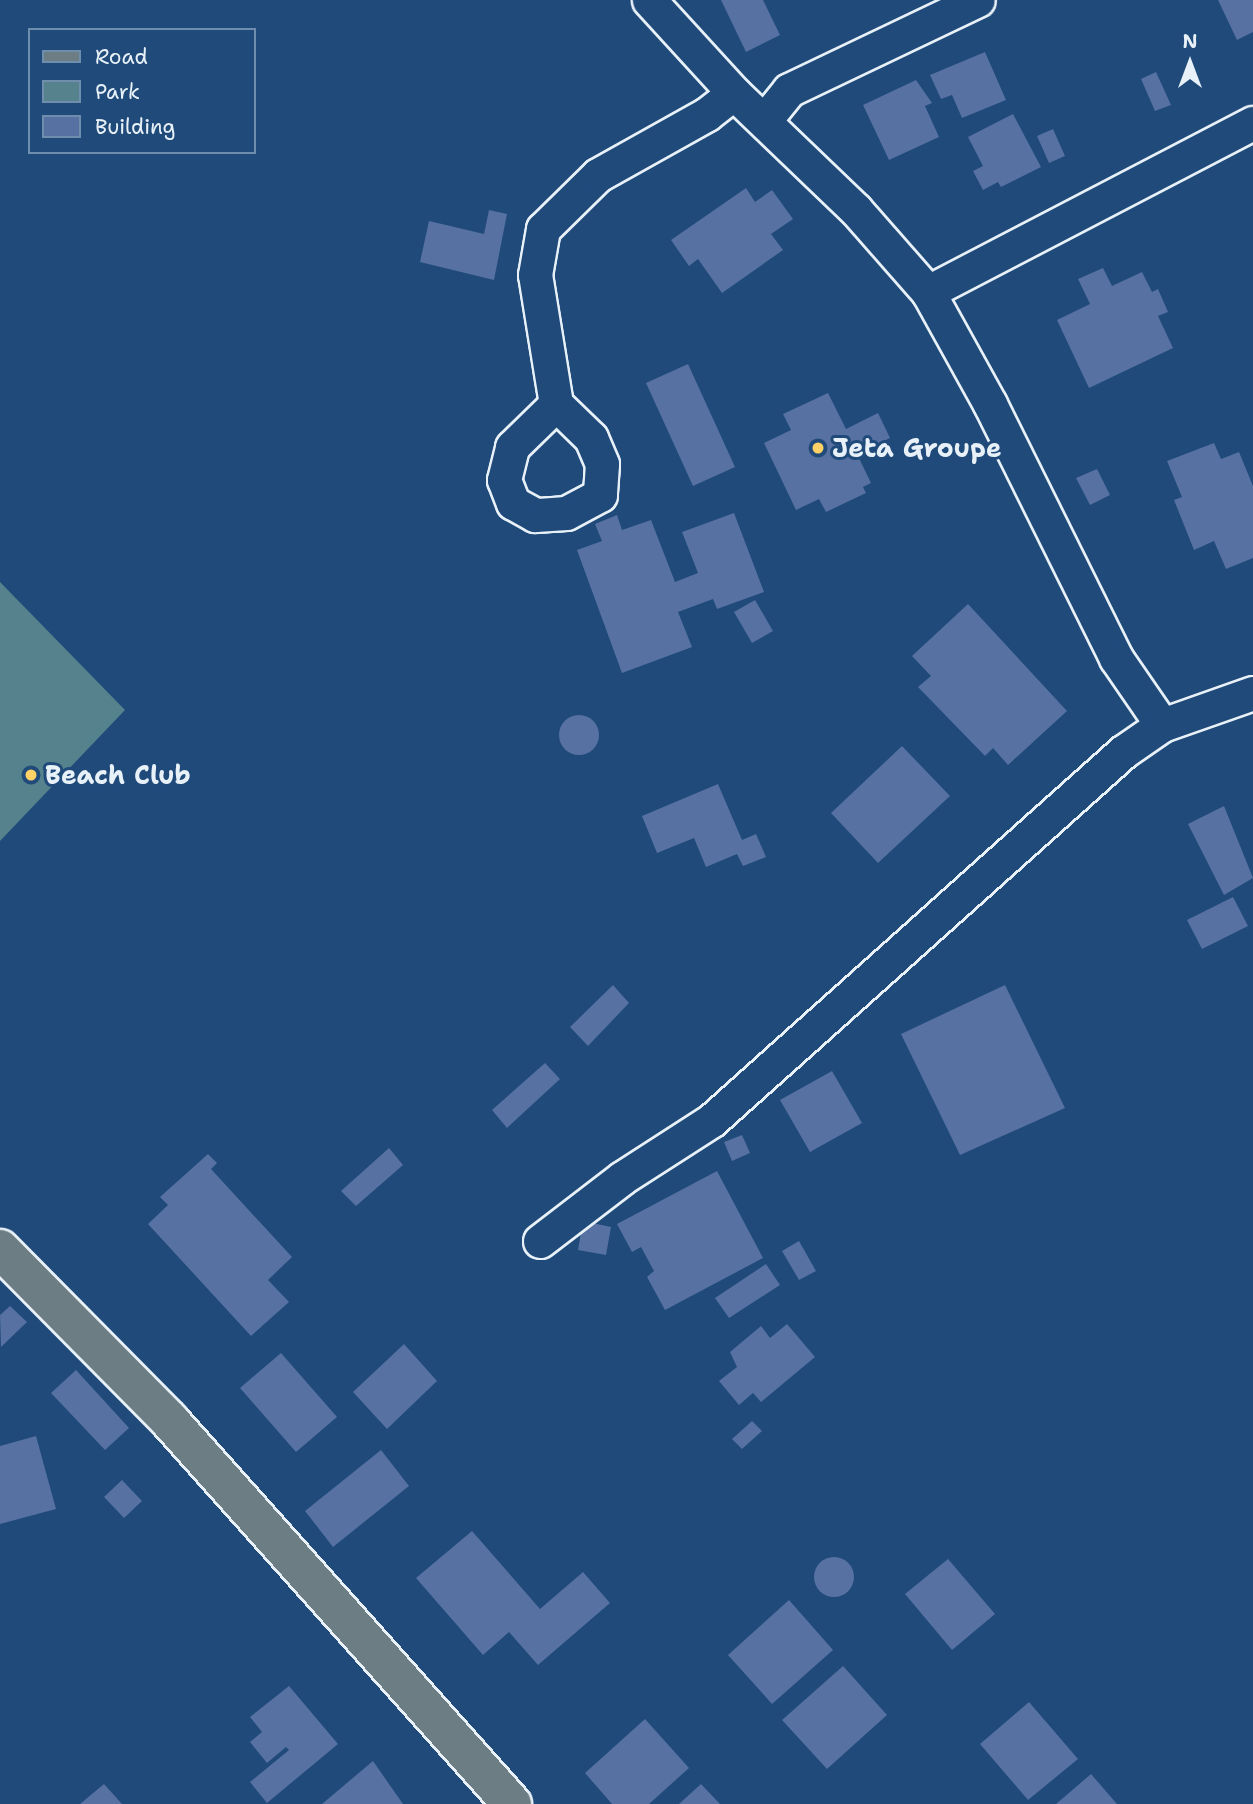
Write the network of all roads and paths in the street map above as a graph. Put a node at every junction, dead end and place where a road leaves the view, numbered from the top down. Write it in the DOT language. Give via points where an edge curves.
graph roads {
  1 [pos="649,0"];
  2 [pos="978,0"];
  3 [pos="734,93"];
  4 [pos="764,121"];
  5 [pos="1253,123"];
  6 [pos="928,292"];
  7 [pos="556,404"];
  8 [pos="1253,694"];
  9 [pos="1162,725"];
  10 [pos="540,1241"];
  11 [pos="0,1249"];
  12 [pos="512,1804"];
  1 -- 3 [label="street"];
  2 -- 4 [label="street" via="789,90"];
  3 -- 4 [label="street"];
  3 -- 7 [label="street" via="707,114 598,175 543,229 535,275"];
  4 -- 6 [label="street" via="856,210"];
  5 -- 6 [label="street"];
  6 -- 9 [label="street" via="990,404 1116,658"];
  8 -- 9 [label="street"];
  9 -- 10 [label="street" via="1084,785 950,911 712,1120 622,1178"];
  11 -- 12 [label="main road" via="169,1420"];
}
